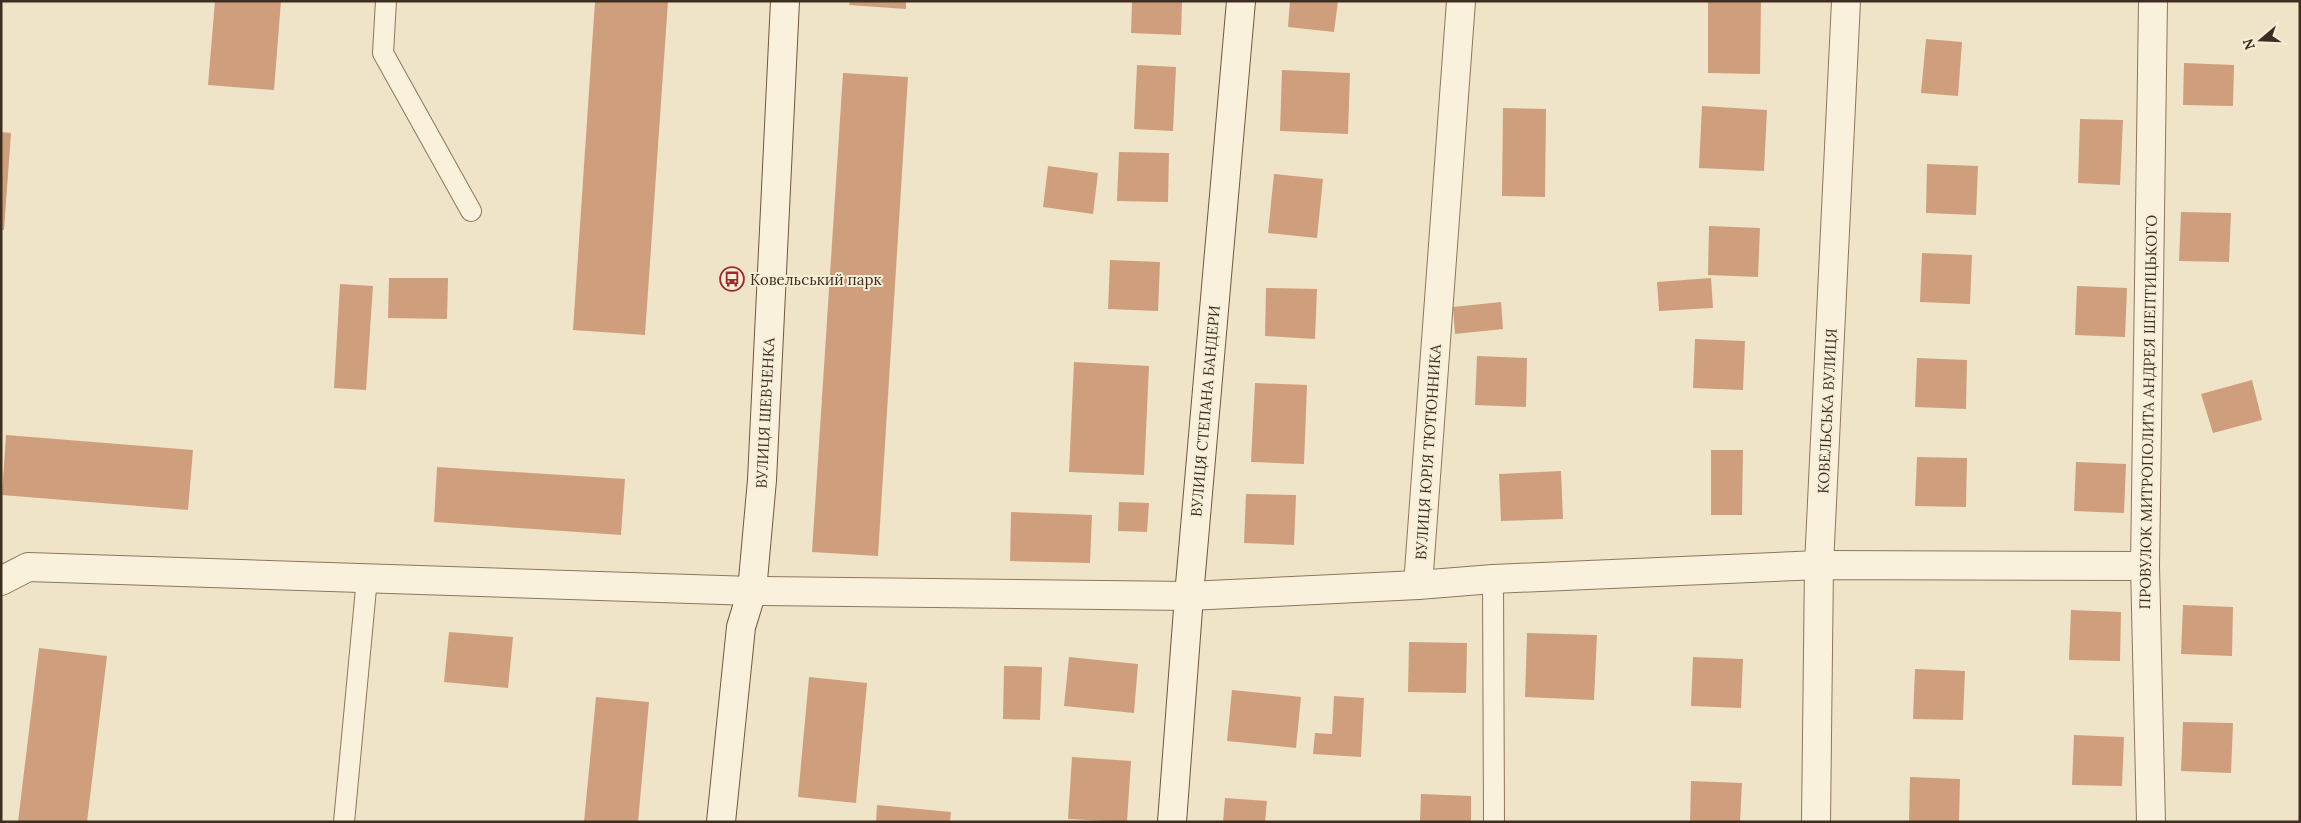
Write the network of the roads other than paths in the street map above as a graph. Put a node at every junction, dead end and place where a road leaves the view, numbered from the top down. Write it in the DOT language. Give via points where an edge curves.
graph roads {
  1 [pos="386,1"];
  2 [pos="785,1"];
  3 [pos="1241,1"];
  4 [pos="1461,1"];
  5 [pos="1846,1"];
  6 [pos="2154,1"];
  7 [pos="471,211"];
  8 [pos="1819,565"];
  9 [pos="2145,566"];
  10 [pos="367,578"];
  11 [pos="1493,579"];
  12 [pos="1,581"];
  13 [pos="1418,585"];
  14 [pos="752,591"];
  15 [pos="1189,596"];
  16 [pos="344,822"];
  17 [pos="721,822"];
  18 [pos="1172,822"];
  19 [pos="1494,822"];
  20 [pos="1816,822"];
  21 [pos="2151,822"];
  1 -- 7 [label="lane" via="383,53"];
  2 -- 14 [label="street, ВУЛИЦЯ ШЕВЧЕНКА" via="762,480"];
  3 -- 15 [label="street, ВУЛИЦЯ СТЕПАНА БАНДЕРИ"];
  4 -- 13 [label="street, ВУЛИЦЯ ЮРІЯ ТЮТЮННИКА"];
  5 -- 8 [label="street, КОВЕЛЬСЬКА ВУЛИЦЯ"];
  6 -- 9 [label="street, ПРОВУЛОК МИТРОПОЛИТА АНДРЕЯ ШЕПТИЦЬКОГО"];
  8 -- 9 [label="street"];
  8 -- 11 [label="street"];
  8 -- 20 [label="street, КОВЕЛЬСЬКА ВУЛИЦЯ"];
  9 -- 21 [label="street, ПРОВУЛОК МИТРОПОЛИТА АНДРЕЯ ШЕПТИЦЬКОГО"];
  10 -- 12 [label="street" via="28,567"];
  10 -- 14 [label="street"];
  10 -- 16 [label="lane"];
  11 -- 13 [label="street"];
  11 -- 19 [label="lane"];
  13 -- 15 [label="street"];
  14 -- 15 [label="street"];
  14 -- 17 [label="street, ВУЛИЦЯ ШЕВЧЕНКА" via="741,627"];
  15 -- 18 [label="street, ВУЛИЦЯ СТЕПАНА БАНДЕРИ"];
}
